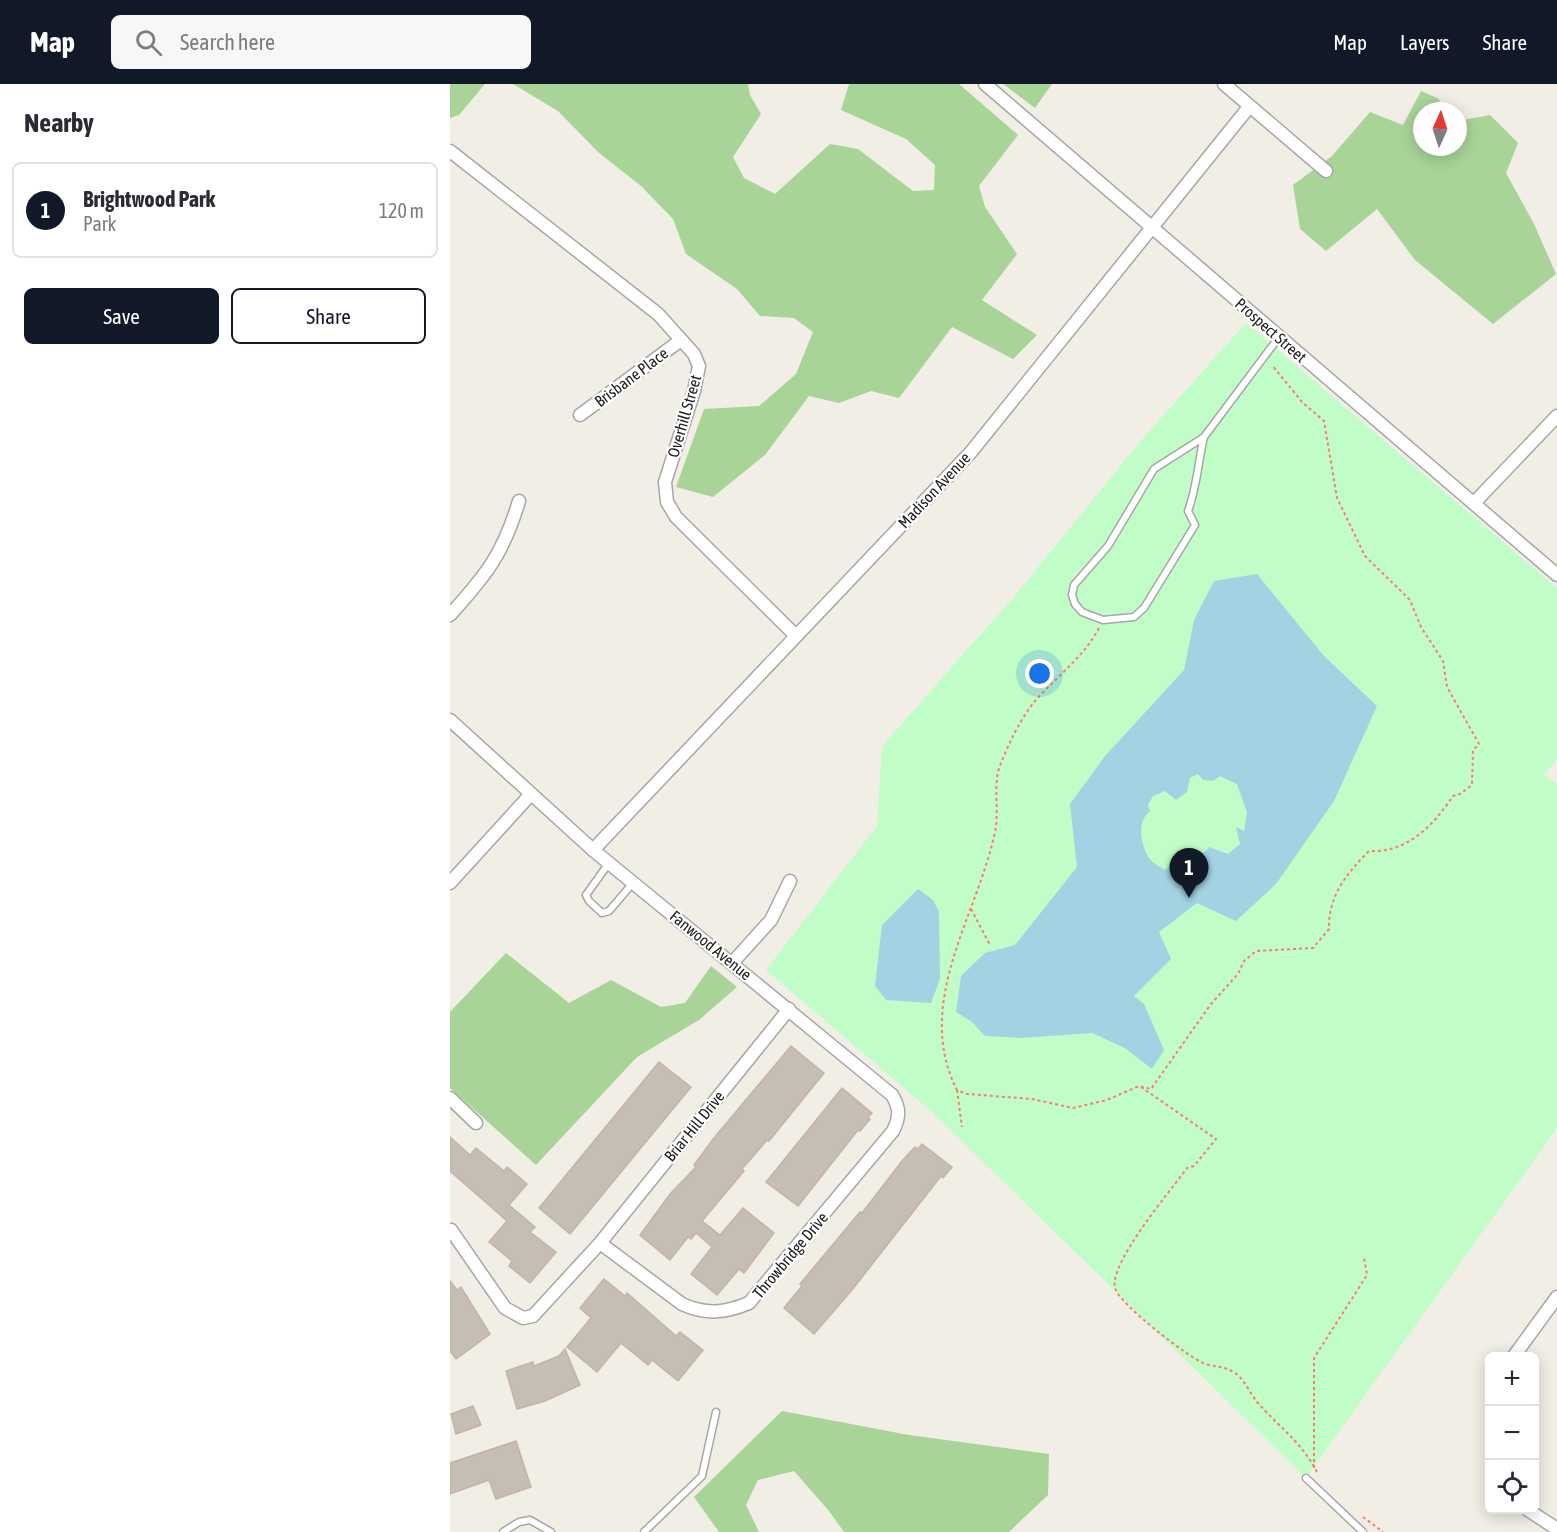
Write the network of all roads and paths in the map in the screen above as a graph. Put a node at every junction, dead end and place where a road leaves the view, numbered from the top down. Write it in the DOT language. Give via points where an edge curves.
graph roads {
  1 [pos="985,84"];
  2 [pos="1224,84"];
  3 [pos="1249,107"];
  4 [pos="450,151"];
  5 [pos="1326,171"];
  6 [pos="1153,228"];
  7 [pos="1279,337"];
  8 [pos="681,340"];
  9 [pos="1265,356"];
  10 [pos="580,415"];
  11 [pos="1557,416"];
  12 [pos="1204,437"];
  13 [pos="519,501"];
  14 [pos="1473,503"];
  15 [pos="1557,575"];
  16 [pos="450,615"];
  17 [pos="1103,620"];
  18 [pos="796,636"];
  19 [pos="450,720"];
  20 [pos="531,794"];
  21 [pos="593,850"];
  22 [pos="609,863"];
  23 [pos="790,881"];
  24 [pos="633,882"];
  25 [pos="450,883"];
  26 [pos="971,909"];
  27 [pos="990,945"];
  28 [pos="733,962"];
  29 [pos="789,1010"];
  30 [pos="1139,1086"];
  31 [pos="957,1090"];
  32 [pos="891,1095"];
  33 [pos="450,1098"];
  34 [pos="476,1123"];
  35 [pos="962,1127"];
  36 [pos="451,1230"];
  37 [pos="600,1243"];
  38 [pos="1364,1258"];
  39 [pos="1557,1297"];
  40 [pos="1517,1352"];
  41 [pos="716,1412"];
  42 [pos="1314,1468"];
  43 [pos="1306,1478"];
  44 [pos="1321,1481"];
  45 [pos="1535,1514"];
  46 [pos="1362,1516"];
  47 [pos="1557,1529"];
  48 [pos="503,1532"];
  49 [pos="551,1532"];
  50 [pos="644,1532"];
  51 [pos="1363,1532"];
  52 [pos="1383,1532"];
  1 -- 6 [label="street, Prospect Street"];
  2 -- 3 [label="street"];
  3 -- 5 [label="street"];
  3 -- 6 [label="street, Madison Avenue"];
  4 -- 8 [label="street, Overhill Street" via="658,314"];
  6 -- 7 [label="street, Prospect Street"];
  6 -- 18 [label="street, Madison Avenue" via="971,452"];
  7 -- 9 [label="lane"];
  7 -- 14 [label="street, Prospect Street"];
  8 -- 10 [label="street, Brisbane Place"];
  8 -- 18 [label="street, Overhill Street" via="699,366 665,482 667,502 676,517"];
  9 -- 12 [label="lane"];
  9 -- 30 [label="path" via="1302,402 1324,421 1337,498 1365,556 1410,600 1421,627 1443,661 1447,687 1479,744 1473,750 1472,785 1453,796 1412,842 1382,852 1369,851 1345,876 1329,917 1329,929 1313,948 1256,951 1244,961 1151,1089"];
  11 -- 14 [label="street"];
  12 -- 17 [label="lane" via="1188,511 1195,525 1144,608 1134,617"];
  12 -- 17 [label="lane" via="1154,469 1108,546 1078,577 1072,595 1075,604 1082,612"];
  13 -- 16 [label="street" via="508,537 485,577"];
  14 -- 15 [label="street, Prospect Street"];
  17 -- 26 [label="path" via="1090,646 1034,701 1012,738 998,773 996,830"];
  18 -- 21 [label="street, Madison Avenue"];
  19 -- 20 [label="street, Fanwood Avenue"];
  20 -- 21 [label="street, Fanwood Avenue"];
  20 -- 25 [label="street"];
  21 -- 22 [label="street, Fanwood Avenue"];
  22 -- 24 [label="street, Fanwood Avenue"];
  22 -- 24 [label="lane" via="586,895 602,913 609,911"];
  23 -- 28 [label="street" via="771,920"];
  24 -- 28 [label="street, Fanwood Avenue"];
  26 -- 27 [label="path"];
  26 -- 31 [label="path" via="955,949 940,1021 947,1068"];
  28 -- 29 [label="street, Fanwood Avenue"];
  29 -- 32 [label="street, Fanwood Avenue"];
  29 -- 37 [label="street, Briar Hill Drive"];
  30 -- 31 [label="path" via="1107,1100 1073,1108"];
  30 -- 42 [label="path" via="1216,1139 1194,1166 1187,1168 1144,1223 1117,1274 1115,1287 1145,1321 1192,1358 1238,1374 1256,1400 1293,1437"];
  31 -- 35 [label="path"];
  32 -- 37 [label="street, Throwbridge Drive" via="899,1112 894,1131 749,1303 724,1312 694,1310"];
  33 -- 34 [label="street"];
  36 -- 37 [label="street, Briar Hill Drive" via="505,1308 523,1318 540,1312"];
  38 -- 42 [label="path" via="1367,1275 1314,1358"];
  39 -- 40 [label="street"];
  41 -- 50 [label="lane" via="702,1476"];
  42 -- 44 [label="path"];
  43 -- 51 [label="lane"];
  45 -- 47 [label="street"];
  46 -- 52 [label="path"];
  48 -- 49 [label="lane" via="530,1520"];
}
